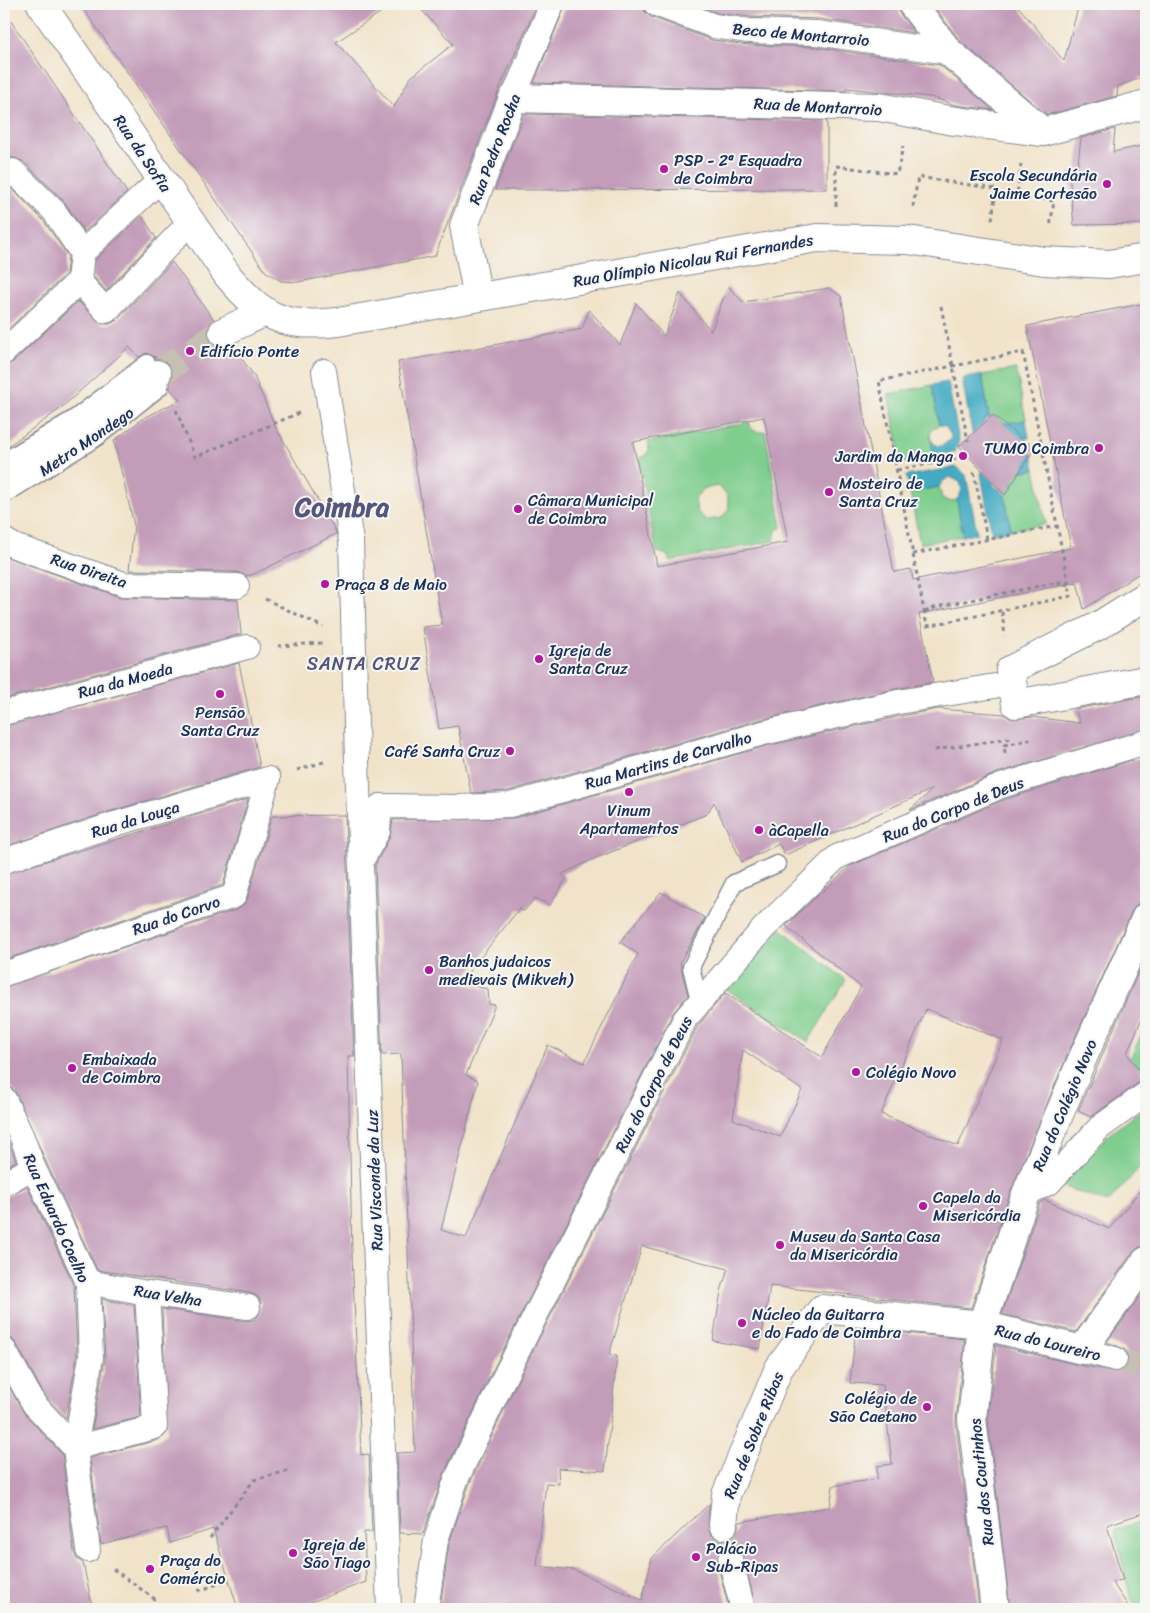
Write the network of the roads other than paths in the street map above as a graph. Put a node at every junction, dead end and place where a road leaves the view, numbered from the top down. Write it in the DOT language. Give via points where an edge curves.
graph roads {
  1 [pos="41,4"];
  2 [pos="552,4"];
  3 [pos="656,4"];
  4 [pos="912,4"];
  5 [pos="949,52"];
  6 [pos="514,98"];
  7 [pos="1146,104"];
  8 [pos="1043,132"];
  9 [pos="4,178"];
  10 [pos="161,179"];
  11 [pos="190,222"];
  12 [pos="82,253"];
  13 [pos="1146,258"];
  14 [pos="80,281"];
  15 [pos="478,298"];
  16 [pos="257,306"];
  17 [pos="222,332"];
  18 [pos="4,352"];
  19 [pos="324,371"];
  20 [pos="157,377"];
  21 [pos="4,461"];
  22 [pos="4,478"];
  23 [pos="4,495"];
  24 [pos="4,540"];
  25 [pos="237,586"];
  26 [pos="1146,596"];
  27 [pos="247,647"];
  28 [pos="1011,676"];
  29 [pos="1146,680"];
  30 [pos="4,713"];
  31 [pos="1146,742"];
  32 [pos="268,779"];
  33 [pos="4,861"];
  34 [pos="362,862"];
  35 [pos="778,864"];
  36 [pos="1146,917"];
  37 [pos="4,974"];
  38 [pos="699,1000"];
  39 [pos="1146,1094"];
  40 [pos="4,1099"];
  41 [pos="32,1167"];
  42 [pos="4,1184"];
  43 [pos="1026,1194"];
  44 [pos="1146,1261"];
  45 [pos="88,1282"];
  46 [pos="147,1293"];
  47 [pos="248,1307"];
  48 [pos="982,1325"];
  49 [pos="4,1350"];
  50 [pos="1082,1350"];
  51 [pos="1115,1359"];
  52 [pos="75,1448"];
  53 [pos="723,1525"];
  54 [pos="88,1550"];
  55 [pos="730,1559"];
  56 [pos="389,1604"];
  57 [pos="426,1609"];
  58 [pos="743,1609"];
  59 [pos="996,1609"];
  1 -- 10 [label="street, Rua da Sofia"];
  2 -- 6 [label="street, Rua Pedro Rocha"];
  3 -- 5 [label="street, Beco de Montarroio" via="714,26 749,31 816,32"];
  4 -- 5 [label="street"];
  5 -- 8 [label="street"];
  6 -- 8 [label="street, Rua de Montarroio" via="878,107"];
  6 -- 15 [label="street, Rua Pedro Rocha" via="464,226"];
  7 -- 8 [label="street, Rua de Montarroio"];
  9 -- 12 [label="street" via="13,171 54,211"];
  10 -- 11 [label="street, Rua da Sofia"];
  10 -- 12 [label="street"];
  11 -- 14 [label="street" via="106,311"];
  11 -- 16 [label="street, Rua da Sofia" via="228,276"];
  12 -- 14 [label="street"];
  13 -- 15 [label="street, Rua Olímpio Nicolau Rui Fernandes" via="1109,264 1044,261 908,240 817,238"];
  14 -- 18 [label="street"];
  15 -- 16 [label="street, Rua Olímpio Nicolau Rui Fernandes" via="320,324 291,323"];
  16 -- 17 [label="street"];
  19 -- 34 [label="street, Rua Visconde da Luz" via="351,541"];
  20 -- 21 [label="lane" via="75,418"];
  20 -- 22 [label="street" via="94,422"];
  20 -- 23 [label="lane, Metro Mondego" via="96,438"];
  24 -- 25 [label="street, Rua Direita" via="124,584"];
  26 -- 28 [label="street"];
  27 -- 30 [label="street, Rua da Moeda"];
  28 -- 29 [label="street" via="1016,704"];
  28 -- 34 [label="street, Rua Martins de Carvalho" via="763,733 510,805 380,806 378,831"];
  31 -- 38 [label="street, Rua do Corpo de Deus" via="1001,786 837,857 763,929"];
  32 -- 33 [label="street, Rua da Louça"];
  32 -- 37 [label="street, Rua do Corvo" via="234,896"];
  34 -- 56 [label="street, Rua Visconde da Luz"];
  35 -- 38 [label="lane" via="734,883 691,967"];
  36 -- 43 [label="street, Rua do Colégio Novo"];
  38 -- 57 [label="street, Rua do Corpo de Deus" via="685,1018 456,1480 436,1540"];
  39 -- 43 [label="street" via="1099,1128 1050,1182"];
  40 -- 41 [label="street, Rua Eduardo Coelho"];
  41 -- 42 [label="street"];
  41 -- 45 [label="street, Rua Eduardo Coelho"];
  43 -- 48 [label="street, Rua do Colégio Novo"];
  44 -- 50 [label="street"];
  45 -- 46 [label="street, Rua Velha"];
  45 -- 52 [label="street, Rua Eduardo Coelho" via="91,1357"];
  46 -- 47 [label="street, Rua Velha"];
  46 -- 52 [label="street" via="155,1427"];
  48 -- 50 [label="street, Rua do Loureiro"];
  48 -- 53 [label="street, Rua de Sobre Ribas" via="822,1309 779,1368 726,1495"];
  48 -- 59 [label="street, Rua dos Coutinhos" via="972,1419"];
  49 -- 52 [label="street" via="34,1404"];
  50 -- 51 [label="street, Rua do Loureiro"];
  52 -- 54 [label="street, Rua Eduardo Coelho"];
  55 -- 58 [label="street"];
}
